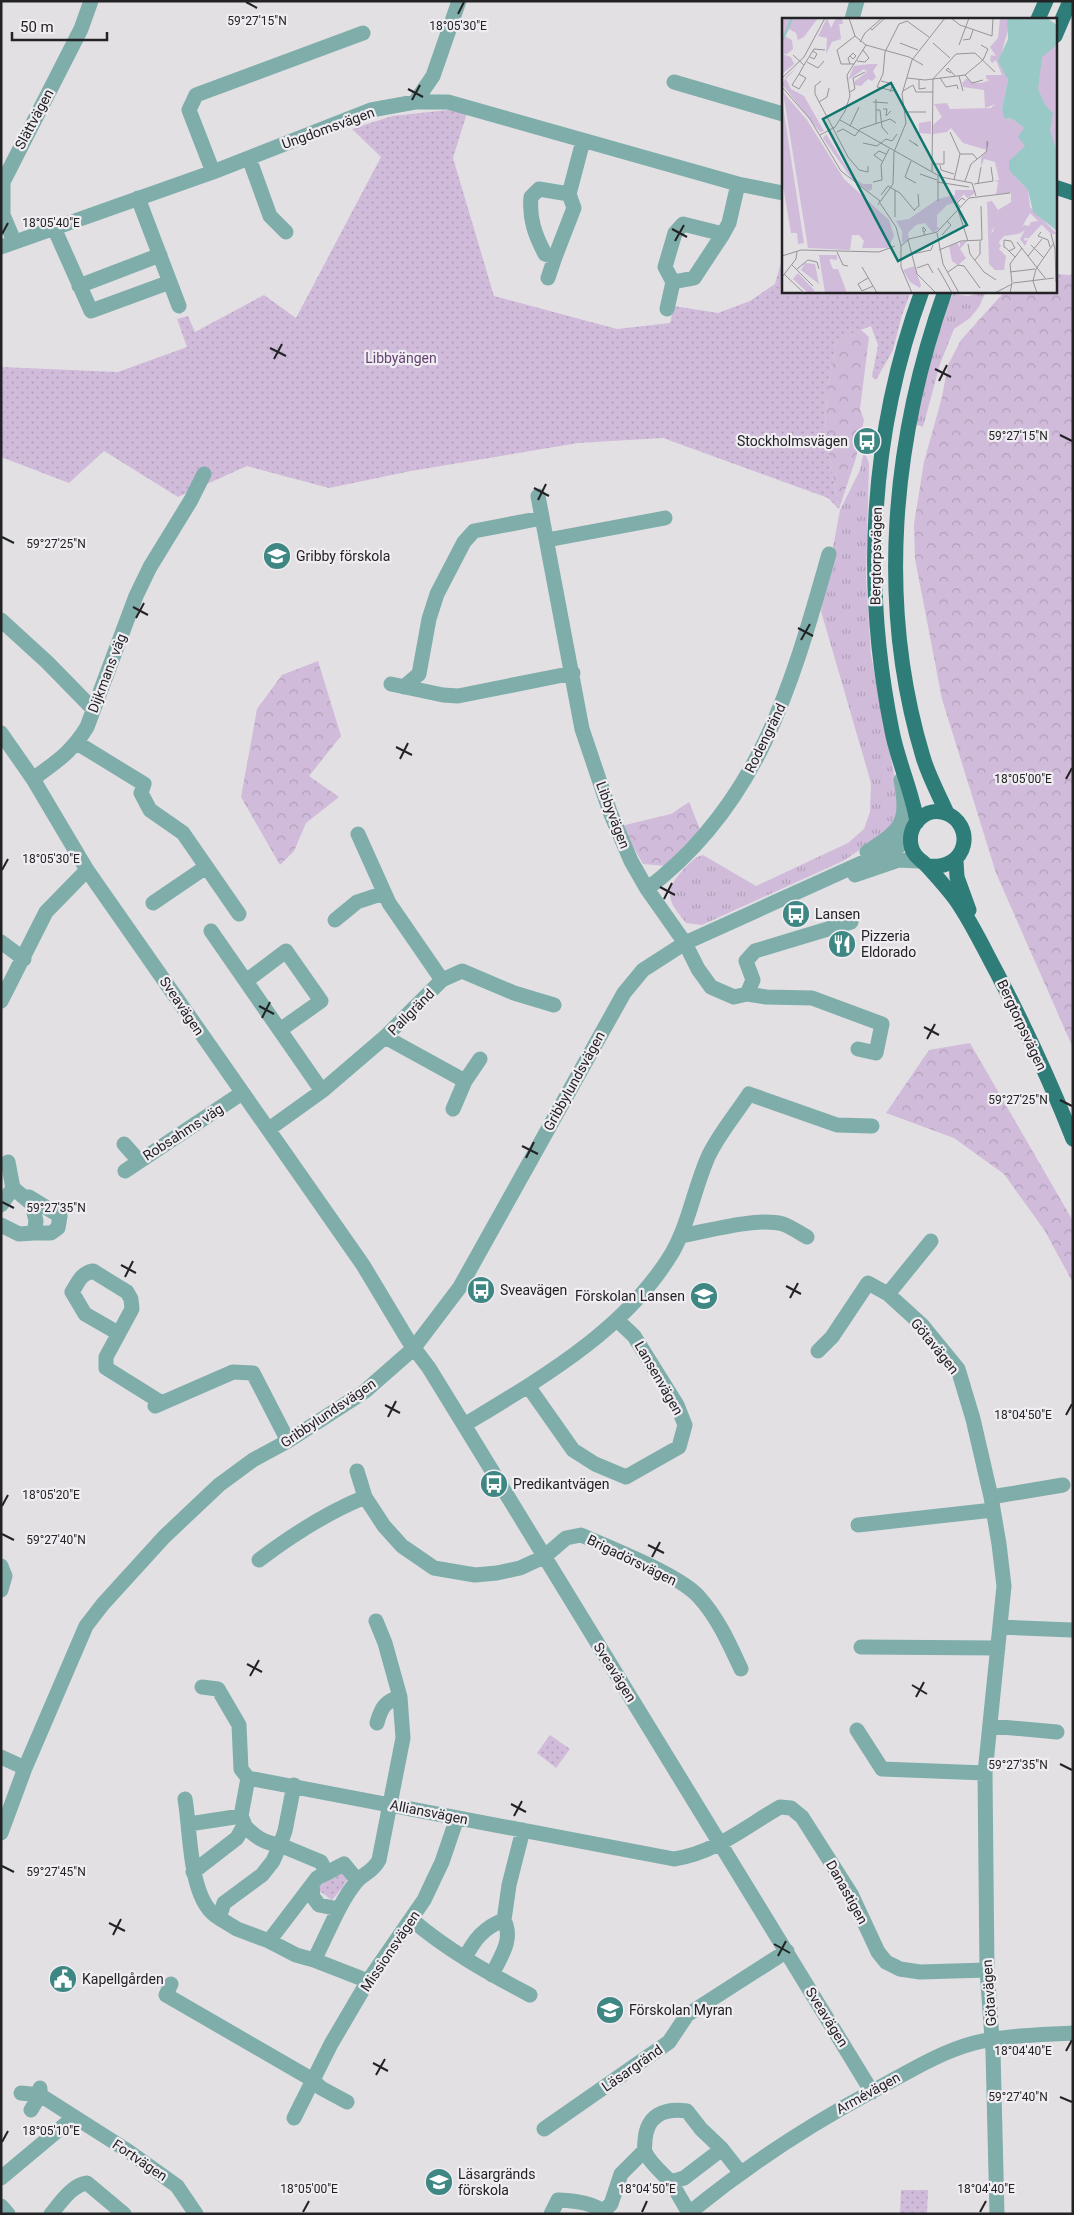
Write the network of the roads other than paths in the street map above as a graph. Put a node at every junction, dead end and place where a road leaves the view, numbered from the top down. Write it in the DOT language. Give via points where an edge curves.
graph roads {
  1 [pos="91,1"];
  2 [pos="459,1"];
  3 [pos="857,1"];
  4 [pos="1046,1"];
  5 [pos="1070,1"];
  6 [pos="852,18"];
  7 [pos="1038,18"];
  8 [pos="363,34"];
  9 [pos="1056,34"];
  10 [pos="674,82"];
  11 [pos="415,102"];
  12 [pos="782,114"];
  13 [pos="583,141"];
  14 [pos="249,158"];
  15 [pos="213,172"];
  16 [pos="738,184"];
  17 [pos="1056,187"];
  18 [pos="782,193"];
  19 [pos="569,194"];
  20 [pos="1073,195"];
  21 [pos="1056,197"];
  22 [pos="138,198"];
  23 [pos="54,228"];
  24 [pos="286,232"];
  25 [pos="723,234"];
  26 [pos="8,244"];
  27 [pos="160,255"];
  28 [pos="555,257"];
  29 [pos="548,278"];
  30 [pos="170,282"];
  31 [pos="673,282"];
  32 [pos="79,286"];
  33 [pos="922,292"];
  34 [pos="945,292"];
  35 [pos="179,306"];
  36 [pos="667,309"];
  37 [pos="204,474"];
  38 [pos="538,496"];
  39 [pos="542,518"];
  40 [pos="665,518"];
  41 [pos="547,540"];
  42 [pos="829,554"];
  43 [pos="1,620"];
  44 [pos="573,673"];
  45 [pos="93,709"];
  46 [pos="892,732"];
  47 [pos="1,733"];
  48 [pos="77,743"];
  49 [pos="33,779"];
  50 [pos="947,813"];
  51 [pos="914,826"];
  52 [pos="358,834"];
  53 [pos="956,861"];
  54 [pos="923,863"];
  55 [pos="206,866"];
  56 [pos="87,870"];
  57 [pos="819,882"];
  58 [pos="647,890"];
  59 [pos="384,894"];
  60 [pos="154,903"];
  61 [pos="239,914"];
  62 [pos="335,920"];
  63 [pos="851,922"];
  64 [pos="211,932"];
  65 [pos="979,940"];
  66 [pos="1,942"];
  67 [pos="685,943"];
  68 [pos="24,959"];
  69 [pos="442,980"];
  70 [pos="246,981"];
  71 [pos="747,994"];
  72 [pos="1,1001"];
  73 [pos="554,1005"];
  74 [pos="280,1030"];
  75 [pos="385,1037"];
  76 [pos="858,1049"];
  77 [pos="480,1059"];
  78 [pos="465,1081"];
  79 [pos="322,1091"];
  80 [pos="242,1094"];
  81 [pos="453,1110"];
  82 [pos="872,1126"];
  83 [pos="269,1129"];
  84 [pos="1073,1139"];
  85 [pos="124,1144"];
  86 [pos="139,1161"];
  87 [pos="8,1162"];
  88 [pos="125,1171"];
  89 [pos="19,1193"];
  90 [pos="1,1205"];
  91 [pos="1,1225"];
  92 [pos="34,1233"];
  93 [pos="681,1236"];
  94 [pos="807,1237"];
  95 [pos="931,1241"];
  96 [pos="888,1294"];
  97 [pos="617,1320"];
  98 [pos="118,1333"];
  99 [pos="413,1349"];
  100 [pos="818,1351"];
  101 [pos="528,1386"];
  102 [pos="464,1425"];
  103 [pos="288,1441"];
  104 [pos="357,1470"];
  105 [pos="1063,1485"];
  106 [pos="365,1497"];
  107 [pos="992,1504"];
  108 [pos="858,1525"];
  109 [pos="544,1557"];
  110 [pos="258,1560"];
  111 [pos="1,1566"];
  112 [pos="1,1590"];
  113 [pos="376,1621"];
  114 [pos="1000,1628"];
  115 [pos="1071,1630"];
  116 [pos="861,1647"];
  117 [pos="998,1648"];
  118 [pos="741,1669"];
  119 [pos="202,1687"];
  120 [pos="400,1697"];
  121 [pos="377,1723"];
  122 [pos="990,1726"];
  123 [pos="857,1730"];
  124 [pos="1057,1732"];
  125 [pos="1,1757"];
  126 [pos="25,1768"];
  127 [pos="985,1773"];
  128 [pos="248,1778"];
  129 [pos="294,1785"];
  130 [pos="186,1799"];
  131 [pos="390,1805"];
  132 [pos="457,1818"];
  133 [pos="243,1820"];
  134 [pos="190,1824"];
  135 [pos="523,1830"];
  136 [pos="1,1833"];
  137 [pos="721,1844"];
  138 [pos="280,1845"];
  139 [pos="194,1872"];
  140 [pos="326,1872"];
  141 [pos="357,1880"];
  142 [pos="312,1884"];
  143 [pos="339,1909"];
  144 [pos="219,1918"];
  145 [pos="411,1919"];
  146 [pos="504,1920"];
  147 [pos="269,1941"];
  148 [pos="787,1951"];
  149 [pos="465,1958"];
  150 [pos="314,1960"];
  151 [pos="987,1970"];
  152 [pos="492,1975"];
  153 [pos="368,1981"];
  154 [pos="171,1984"];
  155 [pos="530,1994"];
  156 [pos="1073,2033"];
  157 [pos="992,2040"];
  158 [pos="313,2080"];
  159 [pos="40,2092"];
  160 [pos="872,2092"];
  161 [pos="21,2093"];
  162 [pos="347,2102"];
  163 [pos="31,2110"];
  164 [pos="74,2117"];
  165 [pos="294,2118"];
  166 [pos="544,2129"];
  167 [pos="722,2149"];
  168 [pos="644,2151"];
  169 [pos="740,2172"];
  170 [pos="1,2178"];
  171 [pos="671,2182"];
  172 [pos="1,2206"];
  173 [pos="605,2213"];
  174 [pos="688,2213"];
  175 [pos="8,2214"];
  176 [pos="51,2214"];
  177 [pos="124,2214"];
  178 [pos="195,2214"];
  179 [pos="551,2214"];
  180 [pos="997,2214"];
  1 -- 26 [label="street, Slättvägen" via="81,30 2,182"];
  2 -- 11 [label="street" via="433,76"];
  3 -- 6 [label="street"];
  4 -- 7 [label="main road"];
  5 -- 9 [label="main road"];
  8 -- 15 [label="street" via="196,95 190,110"];
  10 -- 12 [label="street"];
  11 -- 13 [label="street, Ungdomsvägen" via="448,102"];
  11 -- 14 [label="street, Ungdomsvägen" via="370,110"];
  13 -- 16 [label="street, Ungdomsvägen"];
  13 -- 19 [label="street"];
  14 -- 15 [label="street, Ungdomsvägen"];
  14 -- 24 [label="street" via="270,216"];
  15 -- 22 [label="street, Ungdomsvägen"];
  16 -- 18 [label="street, Ungdomsvägen"];
  16 -- 25 [label="street" via="729,223"];
  17 -- 20 [label="main road"];
  19 -- 28 [label="street" via="574,208"];
  19 -- 28 [label="street" via="539,189 530,197 529,214 536,238 545,254"];
  20 -- 21 [label="main road"];
  22 -- 23 [label="street, Ungdomsvägen"];
  22 -- 27 [label="street"];
  23 -- 26 [label="street, Ungdomsvägen"];
  23 -- 32 [label="street"];
  25 -- 31 [label="street" via="694,278"];
  25 -- 31 [label="street" via="683,224 675,233 666,267"];
  27 -- 30 [label="street"];
  27 -- 32 [label="street"];
  28 -- 29 [label="street"];
  30 -- 32 [label="street" via="90,311"];
  30 -- 35 [label="street"];
  31 -- 36 [label="street"];
  33 -- 46 [label="main road, Bergtorpsvägen" via="896,370 884,429 875,508 875,620"];
  34 -- 50 [label="main road, Bergtorpsvägen" via="912,402 895,542 906,690 923,758"];
  37 -- 45 [label="street, Dijkmans väg" via="136,596"];
  38 -- 39 [label="street, Libbyvägen"];
  39 -- 41 [label="street, Libbyvägen"];
  39 -- 44 [label="street" via="474,531 464,542 437,594 419,674 398,685 458,696"];
  40 -- 41 [label="street"];
  41 -- 44 [label="street, Libbyvägen"];
  42 -- 58 [label="street, Rodengränd" via="801,654 770,734 750,771 710,831 675,868"];
  43 -- 45 [label="street"];
  44 -- 58 [label="street, Libbyvägen" via="582,729 610,812"];
  45 -- 48 [label="street, Dijkmans väg"];
  46 -- 51 [label="main road, Bergtorpsvägen" via="914,806"];
  46 -- 57 [label="street" via="904,798 905,814 899,827 892,836"];
  47 -- 49 [label="street, Sveavägen"];
  48 -- 49 [label="street, Dijkmans väg" via="60,761"];
  48 -- 55 [label="street" via="144,784 141,793 150,810 183,833"];
  49 -- 56 [label="street, Sveavägen"];
  50 -- 51 [label="main road" via="936,810 926,813"];
  50 -- 53 [label="main road, Bergtorpsvägen" via="964,834 964,845"];
  51 -- 54 [label="main road, Bergtorpsvägen" via="911,847"];
  51 -- 57 [label="street, Gribbylundsvägen" via="899,846"];
  52 -- 59 [label="street, Pallgränd"];
  53 -- 54 [label="main road" via="937,867"];
  53 -- 65 [label="main road, Bergtorpsvägen" via="957,877"];
  54 -- 57 [label="street, Gribbylundsvägen" via="899,860 851,876"];
  54 -- 65 [label="main road, Bergtorpsvägen" via="956,900"];
  55 -- 60 [label="street"];
  55 -- 61 [label="street"];
  56 -- 68 [label="street" via="46,912"];
  56 -- 80 [label="street, Sveavägen"];
  57 -- 67 [label="street, Gribbylundsvägen"];
  58 -- 67 [label="street, Libbyvägen"];
  59 -- 62 [label="street" via="357,902"];
  59 -- 69 [label="street, Pallgränd"];
  63 -- 71 [label="street" via="755,951 746,961 753,980"];
  64 -- 70 [label="street"];
  65 -- 84 [label="main road, Bergtorpsvägen" via="1015,1008"];
  66 -- 68 [label="street"];
  67 -- 71 [label="street, Libbyvägen" via="711,987 734,997"];
  67 -- 99 [label="street, Gribbylundsvägen" via="643,970 624,993 460,1287"];
  68 -- 72 [label="street"];
  69 -- 73 [label="street" via="462,971 514,993"];
  69 -- 75 [label="street, Pallgränd"];
  70 -- 74 [label="street"];
  70 -- 74 [label="street" via="286,951 321,1001"];
  71 -- 76 [label="street, Libbyvägen" via="812,998 882,1024 876,1053"];
  74 -- 79 [label="street"];
  75 -- 78 [label="street"];
  75 -- 79 [label="street, Pallgränd"];
  77 -- 78 [label="street"];
  78 -- 81 [label="street"];
  79 -- 83 [label="street, Pallgränd"];
  80 -- 83 [label="street, Sveavägen"];
  80 -- 86 [label="street, Robsahms väg"];
  82 -- 93 [label="street" via="837,1125 749,1094 708,1156"];
  83 -- 99 [label="street, Sveavägen" via="363,1265"];
  85 -- 86 [label="street"];
  86 -- 88 [label="street, Robsahms väg"];
  87 -- 89 [label="street"];
  89 -- 90 [label="street"];
  89 -- 92 [label="street" via="32,1204 36,1221"];
  89 -- 92 [label="street" via="60,1216 58,1228 51,1233"];
  91 -- 92 [label="street" via="19,1234"];
  93 -- 94 [label="street" via="743,1224 773,1222 784,1224"];
  93 -- 97 [label="street" via="654,1280"];
  95 -- 96 [label="street"];
  96 -- 100 [label="street, Götavägen" via="868,1283 832,1337"];
  96 -- 107 [label="street, Götavägen" via="922,1325 958,1369"];
  97 -- 101 [label="street"];
  97 -- 101 [label="street, Lansenvägen" via="634,1336 677,1404 685,1425 678,1447 626,1477 573,1450"];
  98 -- 103 [label="street" via="106,1357 106,1368 158,1405 233,1372 253,1373"];
  99 -- 102 [label="street, Sveavägen"];
  99 -- 103 [label="street, Gribbylundsvägen" via="364,1392"];
  101 -- 102 [label="street"];
  102 -- 109 [label="street, Sveavägen"];
  103 -- 126 [label="street, Gribbylundsvägen" via="253,1460 219,1486 164,1537 103,1604 86,1626"];
  104 -- 106 [label="street"];
  105 -- 107 [label="street"];
  106 -- 109 [label="street" via="402,1546 434,1568 475,1574 497,1573 520,1568"];
  106 -- 110 [label="street" via="306,1527"];
  107 -- 108 [label="street"];
  107 -- 114 [label="street, Götavägen" via="1004,1586"];
  109 -- 118 [label="street, Brigadörsvägen" via="566,1538 581,1535 675,1579 698,1595 720,1624"];
  109 -- 137 [label="street, Sveavägen"];
  111 -- 112 [label="street" via="5,1576"];
  113 -- 120 [label="street"];
  114 -- 115 [label="street"];
  114 -- 117 [label="street, Götavägen"];
  116 -- 117 [label="street"];
  117 -- 122 [label="street, Götavägen"];
  119 -- 128 [label="street" via="218,1690 239,1725 241,1769"];
  120 -- 121 [label="street" via="390,1700 382,1708"];
  120 -- 131 [label="street" via="403,1738"];
  122 -- 124 [label="street"];
  122 -- 127 [label="street, Götavägen"];
  123 -- 127 [label="street" via="882,1769"];
  125 -- 126 [label="street"];
  126 -- 136 [label="street, Gribbylundsvägen"];
  127 -- 151 [label="street, Götavägen"];
  128 -- 129 [label="street, Alliansvägen"];
  128 -- 133 [label="street"];
  129 -- 131 [label="street, Alliansvägen"];
  129 -- 138 [label="street"];
  130 -- 134 [label="street"];
  131 -- 132 [label="street, Alliansvägen"];
  131 -- 141 [label="street" via="379,1860 374,1869"];
  132 -- 135 [label="street, Alliansvägen"];
  132 -- 145 [label="street, Missionsvägen" via="442,1862"];
  133 -- 134 [label="street"];
  133 -- 138 [label="street" via="253,1834 267,1844"];
  133 -- 139 [label="street" via="237,1838"];
  134 -- 139 [label="street"];
  135 -- 137 [label="street, Alliansvägen" via="674,1859"];
  135 -- 146 [label="street"];
  137 -- 148 [label="street, Sveavägen"];
  137 -- 151 [label="street, Danastigen" via="780,1807 791,1808 802,1817 851,1894 878,1952 886,1962 900,1969 920,1972"];
  138 -- 140 [label="street" via="321,1862"];
  138 -- 144 [label="street" via="262,1875 224,1904"];
  139 -- 144 [label="street" via="205,1904"];
  140 -- 141 [label="street" via="344,1864"];
  140 -- 142 [label="street"];
  141 -- 143 [label="street"];
  142 -- 143 [label="street" via="313,1897 319,1905"];
  142 -- 147 [label="street"];
  143 -- 150 [label="street"];
  144 -- 147 [label="street"];
  145 -- 149 [label="street" via="438,1942"];
  145 -- 153 [label="street, Missionsvägen"];
  146 -- 149 [label="street" via="484,1930"];
  146 -- 152 [label="street" via="509,1930 508,1942"];
  147 -- 150 [label="street"];
  148 -- 160 [label="street, Sveavägen"];
  148 -- 166 [label="street, Läsargränd" via="687,2015 669,2042"];
  149 -- 152 [label="street"];
  150 -- 153 [label="street"];
  151 -- 157 [label="street, Götavägen"];
  152 -- 155 [label="street"];
  153 -- 158 [label="street, Missionsvägen"];
  154 -- 158 [label="street" via="166,1995"];
  156 -- 157 [label="street, Armévägen"];
  157 -- 160 [label="street, Armévägen" via="915,2066"];
  157 -- 180 [label="street, Götavägen"];
  158 -- 162 [label="street"];
  158 -- 165 [label="street, Missionsvägen"];
  159 -- 161 [label="street"];
  159 -- 163 [label="street"];
  159 -- 164 [label="street, Fortvägen"];
  160 -- 169 [label="street, Armévägen" via="842,2107"];
  164 -- 170 [label="street"];
  164 -- 178 [label="street, Fortvägen" via="178,2186"];
  167 -- 168 [label="street" via="686,2111 672,2109 654,2117 646,2130"];
  167 -- 169 [label="street"];
  167 -- 171 [label="street" via="684,2178"];
  168 -- 171 [label="street"];
  168 -- 173 [label="street" via="620,2174"];
  169 -- 174 [label="street, Armévägen"];
  171 -- 174 [label="street"];
  172 -- 175 [label="street"];
  173 -- 179 [label="street" via="575,2201 558,2200"];
  176 -- 177 [label="street" via="70,2192 87,2183"];
}
